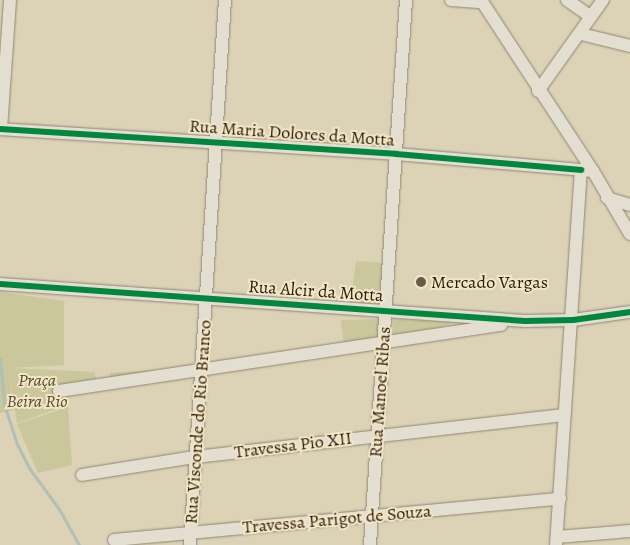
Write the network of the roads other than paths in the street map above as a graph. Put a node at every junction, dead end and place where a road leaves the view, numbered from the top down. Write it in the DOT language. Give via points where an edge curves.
graph roads {
  1 [pos="10,0"];
  2 [pos="224,0"];
  3 [pos="406,0"];
  4 [pos="451,0"];
  5 [pos="567,0"];
  6 [pos="603,0"];
  7 [pos="481,1"];
  8 [pos="591,17"];
  9 [pos="581,34"];
  10 [pos="630,46"];
  11 [pos="538,91"];
  12 [pos="1,129"];
  13 [pos="215,142"];
  14 [pos="396,154"];
  15 [pos="587,170"];
  16 [pos="607,198"];
  17 [pos="630,205"];
  18 [pos="630,234"];
  19 [pos="2,284"];
  20 [pos="206,298"];
  21 [pos="385,311"];
  22 [pos="630,312"];
  23 [pos="573,320"];
  24 [pos="525,321"];
  25 [pos="384,342"];
  26 [pos="201,370"];
  27 [pos="59,391"];
  28 [pos="565,415"];
  29 [pos="377,436"];
  30 [pos="195,456"];
  31 [pos="82,475"];
  32 [pos="560,499"];
  33 [pos="372,516"];
  34 [pos="630,531"];
  35 [pos="190,539"];
  36 [pos="114,540"];
  37 [pos="556,541"];
  38 [pos="370,545"];
  1 -- 12 [label="street"];
  2 -- 13 [label="street, Rua Visconde do Rio Branco"];
  3 -- 14 [label="street, Rua Manoel Ribas"];
  4 -- 7 [label="street"];
  5 -- 8 [label="street"];
  6 -- 8 [label="street"];
  7 -- 11 [label="street"];
  8 -- 9 [label="street"];
  9 -- 10 [label="street"];
  9 -- 11 [label="street"];
  11 -- 15 [label="street"];
  12 -- 13 [label="street, Rua Maria Dolores da Motta"];
  13 -- 14 [label="street, Rua Maria Dolores da Motta"];
  13 -- 20 [label="street, Rua Visconde do Rio Branco"];
  14 -- 15 [label="street, Rua Maria Dolores da Motta"];
  14 -- 21 [label="street, Rua Manoel Ribas"];
  15 -- 16 [label="street"];
  15 -- 23 [label="street"];
  16 -- 17 [label="street"];
  16 -- 18 [label="street"];
  19 -- 20 [label="street, Rua Alcir da Motta"];
  20 -- 21 [label="street, Rua Alcir da Motta"];
  20 -- 26 [label="street, Rua Visconde do Rio Branco"];
  21 -- 24 [label="street, Rua Alcir da Motta"];
  21 -- 25 [label="street, Rua Manoel Ribas"];
  22 -- 23 [label="street, Rua Alcir da Motta"];
  23 -- 24 [label="street, Rua Alcir da Motta"];
  23 -- 28 [label="street"];
  24 -- 25 [label="street"];
  25 -- 26 [label="street"];
  25 -- 29 [label="street, Rua Manoel Ribas"];
  26 -- 27 [label="street"];
  26 -- 30 [label="street, Rua Visconde do Rio Branco"];
  28 -- 29 [label="street, Travessa Pio XII"];
  28 -- 32 [label="street"];
  29 -- 30 [label="street, Travessa Pio XII"];
  29 -- 33 [label="street, Rua Manoel Ribas"];
  30 -- 31 [label="street, Travessa Pio XII"];
  30 -- 35 [label="street, Rua Visconde do Rio Branco"];
  32 -- 33 [label="street, Travessa Parigot de Souza"];
  32 -- 37 [label="street"];
  33 -- 35 [label="street, Travessa Parigot de Souza"];
  33 -- 38 [label="street, Rua Manoel Ribas"];
  34 -- 37 [label="street"];
  35 -- 36 [label="street, Travessa Parigot de Souza"];
}
